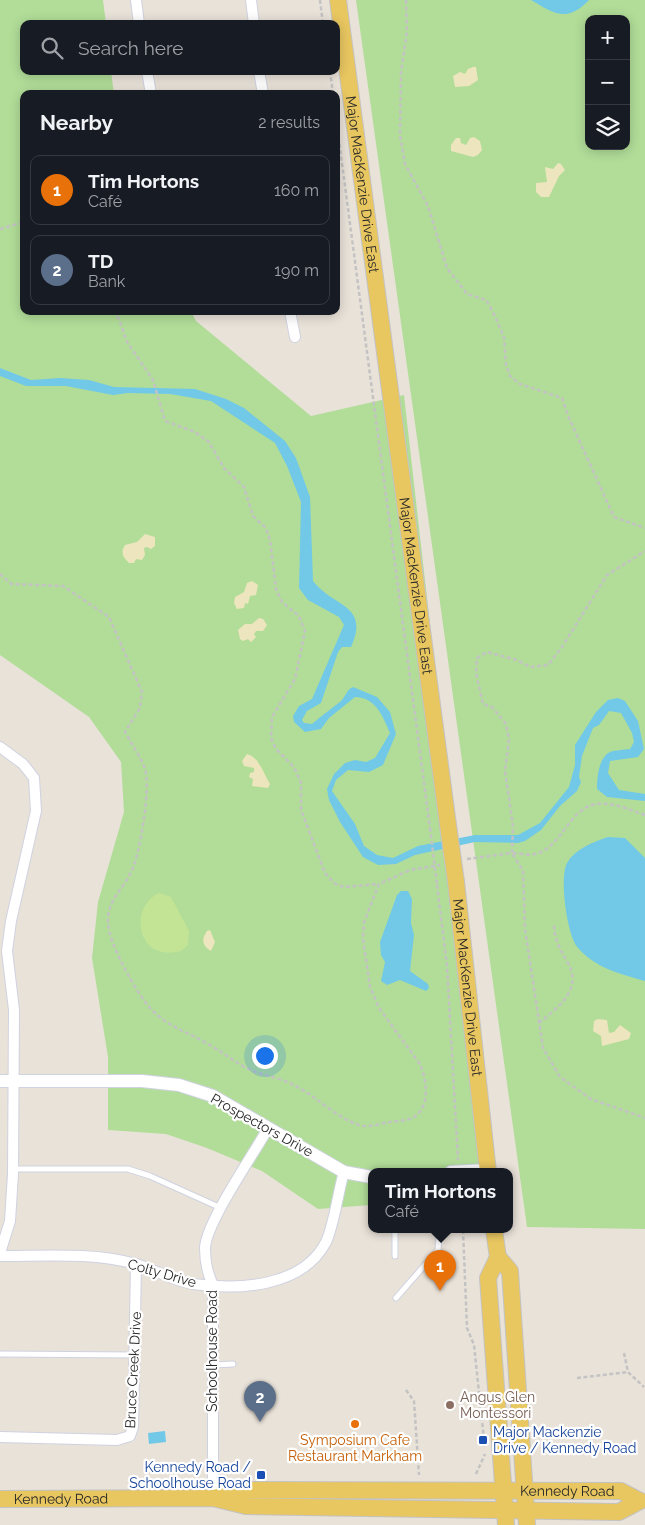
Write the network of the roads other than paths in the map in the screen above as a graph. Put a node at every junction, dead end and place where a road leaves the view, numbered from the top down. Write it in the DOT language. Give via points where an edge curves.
graph roads {
  1 [pos="136,0"];
  2 [pos="251,0"];
  3 [pos="338,0"];
  4 [pos="138,20"];
  5 [pos="254,20"];
  6 [pos="148,75"];
  7 [pos="260,75"];
  8 [pos="150,90"];
  9 [pos="262,90"];
  10 [pos="291,315"];
  11 [pos="295,336"];
  12 [pos="0,748"];
  13 [pos="0,1081"];
  14 [pos="14,1081"];
  15 [pos="267,1130"];
  16 [pos="488,1168"];
  17 [pos="12,1169"];
  18 [pos="344,1172"];
  19 [pos="368,1176"];
  20 [pos="222,1208"];
  21 [pos="395,1233"];
  22 [pos="437,1233"];
  23 [pos="494,1233"];
  24 [pos="0,1254"];
  25 [pos="395,1256"];
  26 [pos="498,1257"];
  27 [pos="136,1264"];
  28 [pos="213,1285"];
  29 [pos="396,1298"];
  30 [pos="0,1354"];
  31 [pos="135,1355"];
  32 [pos="233,1364"];
  33 [pos="212,1365"];
  34 [pos="0,1437"];
  35 [pos="503,1490"];
  36 [pos="524,1490"];
  37 [pos="213,1498"];
  38 [pos="0,1499"];
  39 [pos="505,1517"];
  40 [pos="527,1518"];
  1 -- 4 [label="street"];
  2 -- 5 [label="street"];
  3 -- 16 [label="main road, Major MacKenzie Drive East, bridge" via="456,882"];
  6 -- 8 [label="street"];
  7 -- 9 [label="street"];
  10 -- 11 [label="street"];
  12 -- 14 [label="street" via="23,764 34,778 36,791 36,811 11,921 8,951 14,1010"];
  13 -- 14 [label="street, Prospectors Drive"];
  14 -- 15 [label="street, Prospectors Drive" via="142,1081 179,1085 213,1096"];
  14 -- 17 [label="street"];
  15 -- 18 [label="street, Prospectors Drive"];
  15 -- 20 [label="street, Schoolhouse Road"];
  17 -- 20 [label="lane" via="128,1169"];
  17 -- 24 [label="street" via="10,1221"];
  18 -- 19 [label="street, Prospectors Drive"];
  18 -- 28 [label="street, Colty Drive" via="326,1242 306,1267 282,1280 242,1286"];
  20 -- 28 [label="street, Schoolhouse Road" via="211,1226 205,1246 207,1274"];
  21 -- 25 [label="lane"];
  22 -- 29 [label="lane" via="438,1250"];
  23 -- 26 [label="main road"];
  24 -- 27 [label="street, Colty Drive" via="94,1257"];
  26 -- 35 [label="main road" via="488,1278"];
  26 -- 36 [label="main road" via="510,1271"];
  27 -- 28 [label="street, Colty Drive" via="193,1284"];
  27 -- 31 [label="street, Bruce Creek Drive"];
  28 -- 33 [label="street, Schoolhouse Road"];
  30 -- 31 [label="lane"];
  31 -- 34 [label="street, Bruce Creek Drive" via="130,1436 117,1440"];
  32 -- 33 [label="lane"];
  33 -- 37 [label="street, Schoolhouse Road"];
  35 -- 36 [label="main road, Kennedy Road"];
  35 -- 37 [label="main road, Kennedy Road" via="248,1490"];
  35 -- 39 [label="main road"];
  36 -- 40 [label="main road"];
  36 -- 40 [label="main road, Kennedy Road" via="621,1491 640,1501 619,1512"];
  37 -- 38 [label="main road, Kennedy Road"];
  37 -- 39 [label="main road, Kennedy Road" via="246,1506"];
  39 -- 40 [label="main road, Kennedy Road"];
}
